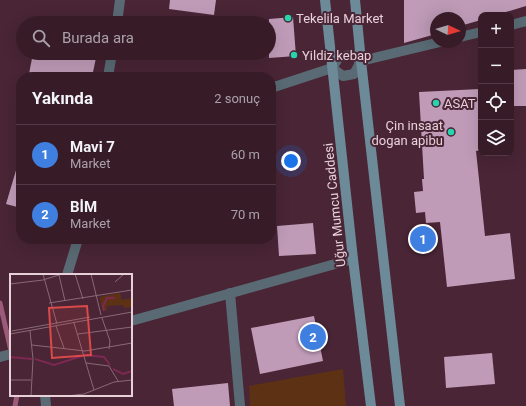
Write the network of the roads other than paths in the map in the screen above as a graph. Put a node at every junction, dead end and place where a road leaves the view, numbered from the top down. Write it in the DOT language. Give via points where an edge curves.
graph roads {
  1 [pos="120,0"];
  2 [pos="325,0"];
  3 [pos="355,0"];
  4 [pos="118,16"];
  5 [pos="526,21"];
  6 [pos="514,24"];
  7 [pos="478,33"];
  8 [pos="466,36"];
  9 [pos="430,44"];
  10 [pos="111,60"];
  11 [pos="361,61"];
  12 [pos="332,68"];
  13 [pos="109,72"];
  14 [pos="276,86"];
  15 [pos="76,244"];
  16 [pos="353,259"];
  17 [pos="67,274"];
  18 [pos="230,293"];
  19 [pos="132,321"];
  20 [pos="240,406"];
  21 [pos="371,406"];
  22 [pos="400,406"];
  1 -- 4 [label="street"];
  2 -- 12 [label="main road, Uğur Mumcu Caddesi"];
  3 -- 11 [label="main road"];
  5 -- 6 [label="street"];
  7 -- 8 [label="street"];
  9 -- 11 [label="street"];
  10 -- 13 [label="street"];
  11 -- 12 [label="street" via="352,55 339,57"];
  11 -- 12 [label="street" via="354,74 343,76"];
  11 -- 22 [label="main road"];
  12 -- 14 [label="street"];
  12 -- 16 [label="main road, Uğur Mumcu Caddesi"];
  15 -- 17 [label="street"];
  16 -- 18 [label="street"];
  16 -- 21 [label="main road, Uğur Mumcu Caddesi"];
  18 -- 19 [label="street"];
  18 -- 20 [label="street"];
}
